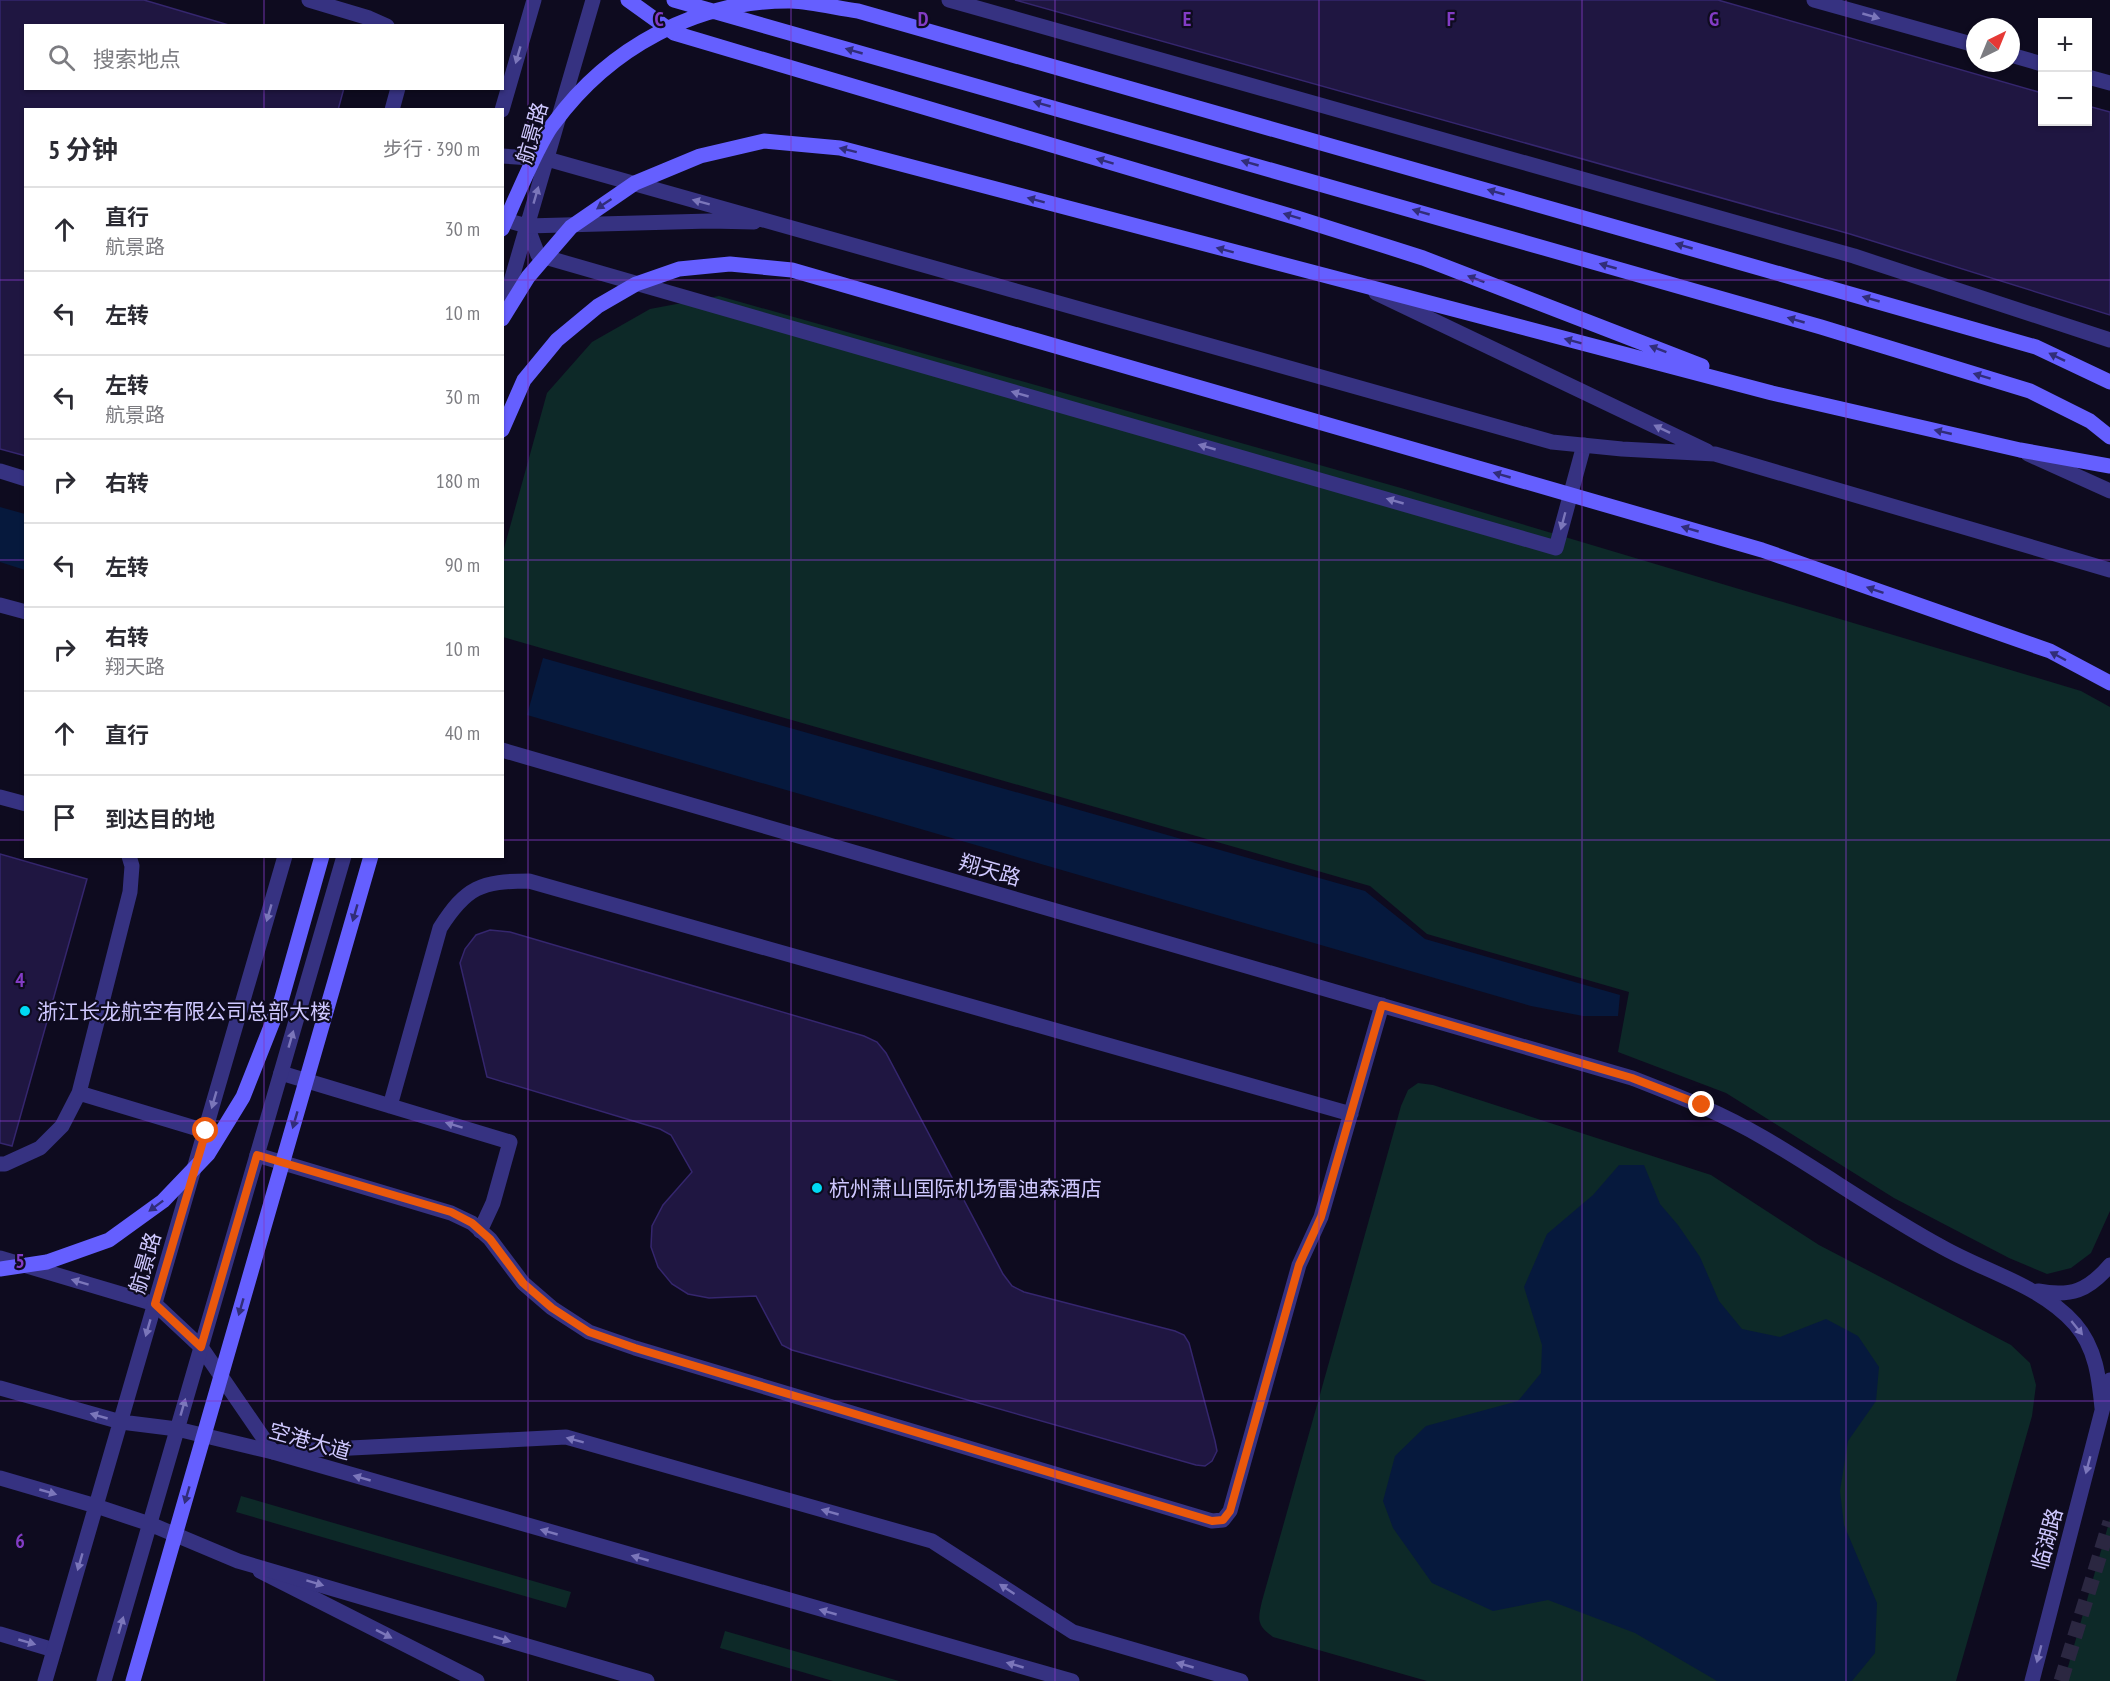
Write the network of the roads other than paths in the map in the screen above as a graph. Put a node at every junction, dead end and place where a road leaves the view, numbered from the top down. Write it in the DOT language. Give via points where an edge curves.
graph roads {
  1 [pos="309,0"];
  2 [pos="534,0"];
  3 [pos="593,0"];
  4 [pos="628,0"];
  5 [pos="674,0"];
  6 [pos="949,0"];
  7 [pos="1814,0"];
  8 [pos="382,24"];
  9 [pos="1966,42"];
  10 [pos="2020,58"];
  11 [pos="2038,63"];
  12 [pos="2092,78"];
  13 [pos="2110,83"];
  14 [pos="397,90"];
  15 [pos="393,108"];
  16 [pos="503,108"];
  17 [pos="504,156"];
  18 [pos="547,159"];
  19 [pos="504,220"];
  20 [pos="777,223"];
  21 [pos="504,224"];
  22 [pos="527,226"];
  23 [pos="1363,286"];
  24 [pos="504,305"];
  25 [pos="504,316"];
  26 [pos="2110,340"];
  27 [pos="2110,382"];
  28 [pos="1772,393"];
  29 [pos="504,425"];
  30 [pos="2110,437"];
  31 [pos="1584,445"];
  32 [pos="2020,450"];
  33 [pos="1715,454"];
  34 [pos="2110,466"];
  35 [pos="0,471"];
  36 [pos="24,478"];
  37 [pos="2110,491"];
  38 [pos="2110,570"];
  39 [pos="0,604"];
  40 [pos="24,611"];
  41 [pos="2110,683"];
  42 [pos="504,751"];
  43 [pos="0,796"];
  44 [pos="24,803"];
  45 [pos="130,858"];
  46 [pos="284,858"];
  47 [pos="321,858"];
  48 [pos="343,858"];
  49 [pos="370,858"];
  50 [pos="1382,1005"];
  51 [pos="280,1073"];
  52 [pos="79,1093"];
  53 [pos="390,1106"];
  54 [pos="1351,1114"];
  55 [pos="206,1131"];
  56 [pos="257,1155"];
  57 [pos="0,1164"];
  58 [pos="480,1230"];
  59 [pos="0,1258"];
  60 [pos="2110,1265"];
  61 [pos="0,1269"];
  62 [pos="2032,1290"];
  63 [pos="155,1304"];
  64 [pos="201,1347"];
  65 [pos="2110,1380"];
  66 [pos="0,1388"];
  67 [pos="2102,1408"];
  68 [pos="121,1422"];
  69 [pos="177,1429"];
  70 [pos="273,1452"];
  71 [pos="0,1478"];
  72 [pos="96,1506"];
  73 [pos="150,1524"];
  74 [pos="238,1561"];
  75 [pos="0,1634"];
  76 [pos="54,1650"];
  77 [pos="45,1681"];
  78 [pos="104,1681"];
  79 [pos="133,1681"];
  80 [pos="477,1681"];
  81 [pos="646,1681"];
  82 [pos="1072,1681"];
  83 [pos="1241,1681"];
  84 [pos="2032,1681"];
  1 -- 8 [label="street"];
  2 -- 16 [label="street, 航景路, one-way"];
  3 -- 18 [label="street, 航景路"];
  28 -- 4 [label="main road, one-way" via="1423,258 674,33"];
  30 -- 5 [label="main road, one-way" via="2090,421 2030,391 1821,327"];
  6 -- 26 [label="street" via="1854,256"];
  7 -- 9 [label="street, one-way"];
  10 -- 11 [label="street"];
  12 -- 13 [label="street"];
  14 -- 15 [label="street"];
  17 -- 18 [label="street"];
  20 -- 18 [label="street, one-way"];
  22 -- 18 [label="street, 航景路, one-way"];
  19 -- 22 [label="street"];
  20 -- 22 [label="street"];
  20 -- 31 [label="street" via="1552,441"];
  27 -- 21 [label="main road, one-way" via="2013,340 858,11 791,1 736,4 678,21 632,46 591,78 552,124"];
  22 -- 24 [label="street, 航景路"];
  31 -- 22 [label="street, one-way" via="1556,548 538,255"];
  23 -- 25 [label="main road, one-way" via="840,148 764,141 699,156 635,183 571,227 528,277"];
  28 -- 23 [label="main road, one-way"];
  33 -- 23 [label="street, one-way"];
  32 -- 28 [label="main road, one-way"];
  41 -- 29 [label="main road, one-way" via="2050,651 1762,550 792,270 730,264 679,269 636,284 598,306 557,340 524,380"];
  31 -- 33 [label="street"];
  32 -- 34 [label="main road"];
  32 -- 37 [label="street"];
  33 -- 38 [label="street"];
  35 -- 36 [label="street"];
  39 -- 40 [label="street"];
  42 -- 50 [label="street, 翔天路"];
  43 -- 44 [label="street"];
  45 -- 52 [label="street" via="130,892"];
  46 -- 55 [label="street, 航景路, one-way"];
  47 -- 61 [label="main road, one-way" via="281,1001 243,1098 208,1154 163,1201 109,1240 47,1262"];
  51 -- 48 [label="street, one-way"];
  49 -- 79 [label="main road, one-way"];
  50 -- 54 [label="street"];
  50 -- 62 [label="street, 翔天路" via="1632,1078 1702,1105 1763,1137 1902,1225"];
  51 -- 53 [label="street"];
  51 -- 56 [label="street"];
  52 -- 55 [label="street"];
  52 -- 57 [label="street" via="62,1126 40,1148"];
  53 -- 54 [label="street" via="440,928 454,906 476,889 497,881 529,881"];
  58 -- 53 [label="street, one-way" via="493,1203 510,1142"];
  54 -- 58 [label="street" via="1321,1217 1299,1265 1230,1511 1223,1520 1212,1521 589,1332 523,1283"];
  55 -- 63 [label="street, 航景路"];
  56 -- 58 [label="street" via="451,1212"];
  56 -- 64 [label="street"];
  63 -- 59 [label="street, one-way"];
  60 -- 62 [label="street" via="2098,1280 2078,1291 2057,1294"];
  62 -- 67 [label="street, one-way" via="2076,1324 2090,1345"];
  63 -- 64 [label="street"];
  63 -- 68 [label="street, 航景路, one-way"];
  69 -- 64 [label="street, one-way"];
  64 -- 70 [label="street"];
  65 -- 67 [label="street, 临湖路"];
  68 -- 66 [label="street, 空港大道, one-way"];
  67 -- 84 [label="street, 临湖路, one-way"];
  68 -- 69 [label="street, 空港大道"];
  68 -- 72 [label="street, 航景路"];
  69 -- 70 [label="street, 空港大道"];
  69 -- 73 [label="street"];
  82 -- 70 [label="street, 空港大道, one-way"];
  83 -- 70 [label="street, one-way" via="1073,1632 932,1541 566,1437"];
  71 -- 72 [label="street, one-way"];
  72 -- 73 [label="street"];
  72 -- 76 [label="street, 航景路, one-way"];
  73 -- 74 [label="street"];
  78 -- 73 [label="street, one-way"];
  74 -- 80 [label="street, one-way"];
  74 -- 81 [label="street, one-way"];
  75 -- 76 [label="street, one-way"];
  76 -- 77 [label="street, 航景路"];
}
